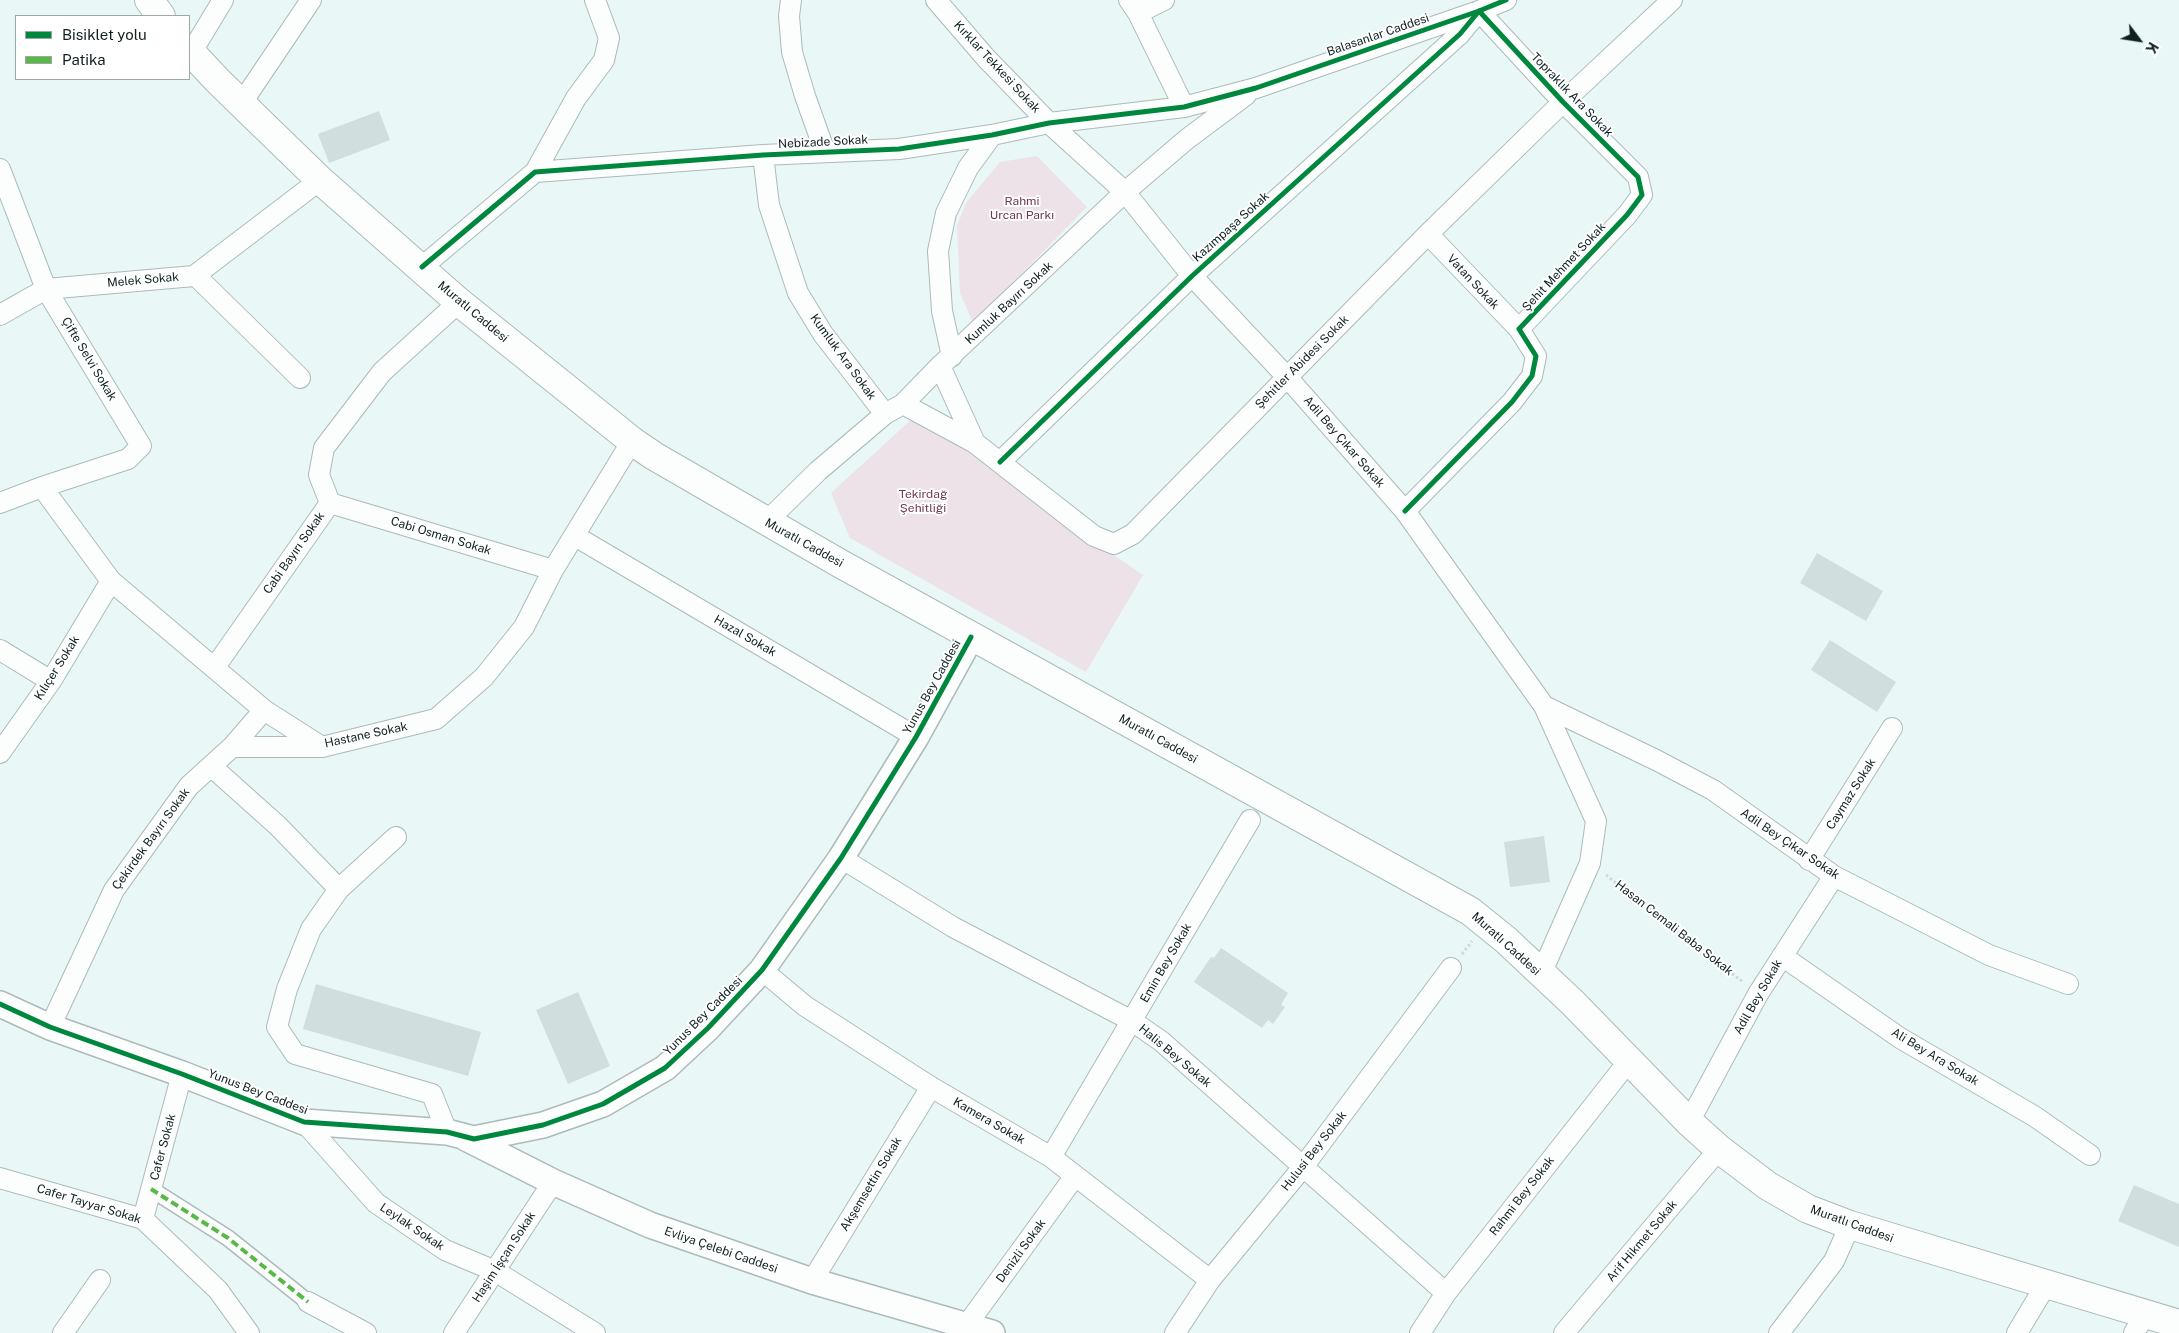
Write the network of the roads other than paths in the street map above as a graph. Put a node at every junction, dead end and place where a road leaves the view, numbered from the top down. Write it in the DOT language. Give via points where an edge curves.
graph roads {
  1 [pos="223,0"];
  2 [pos="311,0"];
  3 [pos="595,0"];
  4 [pos="791,0"];
  5 [pos="936,0"];
  6 [pos="1164,0"];
  7 [pos="1672,0"];
  8 [pos="1494,4"];
  9 [pos="1133,7"];
  10 [pos="190,51"];
  11 [pos="1256,88"];
  12 [pos="1563,102"];
  13 [pos="241,104"];
  14 [pos="1184,107"];
  15 [pos="1049,123"];
  16 [pos="992,135"];
  17 [pos="826,152"];
  18 [pos="763,155"];
  19 [pos="0,169"];
  20 [pos="535,172"];
  21 [pos="320,180"];
  22 [pos="1125,192"];
  23 [pos="1642,195"];
  24 [pos="1428,234"];
  25 [pos="422,267"];
  26 [pos="195,275"];
  27 [pos="1192,276"];
  28 [pos="46,289"];
  29 [pos="459,302"];
  30 [pos="0,315"];
  31 [pos="1518,330"];
  32 [pos="946,361"];
  33 [pos="1287,377"];
  34 [pos="300,378"];
  35 [pos="903,404"];
  36 [pos="885,414"];
  37 [pos="632,441"];
  38 [pos="975,443"];
  39 [pos="1000,462"];
  40 [pos="42,487"];
  41 [pos="330,502"];
  42 [pos="0,503"];
  43 [pos="1405,511"];
  44 [pos="766,522"];
  45 [pos="575,536"];
  46 [pos="553,570"];
  47 [pos="111,581"];
  48 [pos="971,637"];
  49 [pos="0,650"];
  50 [pos="215,667"];
  51 [pos="50,681"];
  52 [pos="1544,706"];
  53 [pos="264,710"];
  54 [pos="1892,728"];
  55 [pos="916,736"];
  56 [pos="232,747"];
  57 [pos="322,747"];
  58 [pos="0,753"];
  59 [pos="211,766"];
  60 [pos="1250,820"];
  61 [pos="396,837"];
  62 [pos="841,858"];
  63 [pos="1810,860"];
  64 [pos="1834,876"];
  65 [pos="339,889"];
  66 [pos="1782,956"];
  67 [pos="1451,968"];
  68 [pos="762,970"];
  69 [pos="1541,974"];
  70 [pos="2068,984"];
  71 [pos="0,1004"];
  72 [pos="1132,1021"];
  73 [pos="50,1027"];
  74 [pos="1628,1062"];
  75 [pos="182,1074"];
  76 [pos="931,1087"];
  77 [pos="304,1122"];
  78 [pos="1689,1122"];
  79 [pos="454,1134"];
  80 [pos="1719,1149"];
  81 [pos="2090,1155"];
  82 [pos="1051,1157"];
  83 [pos="1302,1168"];
  84 [pos="1075,1176"];
  85 [pos="0,1178"];
  86 [pos="553,1182"];
  87 [pos="151,1189"];
  88 [pos="143,1219"];
  89 [pos="1850,1225"];
  90 [pos="495,1271"];
  91 [pos="100,1280"];
  92 [pos="1210,1280"];
  93 [pos="812,1281"];
  94 [pos="2047,1283"];
  95 [pos="1446,1293"];
  96 [pos="308,1302"];
  97 [pos="2140,1323"];
  98 [pos="2179,1324"];
  99 [pos="964,1330"];
  100 [pos="63,1333"];
  101 [pos="249,1333"];
  102 [pos="366,1333"];
  103 [pos="454,1333"];
  104 [pos="595,1333"];
  105 [pos="992,1333"];
  106 [pos="1175,1333"];
  107 [pos="1420,1333"];
  108 [pos="1564,1333"];
  109 [pos="1779,1333"];
  110 [pos="2017,1333"];
  1 -- 10 [label="street"];
  2 -- 13 [label="street"];
  3 -- 20 [label="street" via="610,38 604,60 576,98"];
  4 -- 17 [label="street" via="792,52"];
  5 -- 15 [label="street, Kırklar Tekkesi Sokak"];
  6 -- 9 [label="street"];
  7 -- 12 [label="street, Şehitler Abidesi Sokak"];
  8 -- 11 [label="street, Balasanlar Caddesi"];
  8 -- 12 [label="street, Topraklık Ara Sokak"];
  8 -- 27 [label="street, Kazımpaşa Sokak"];
  9 -- 14 [label="street"];
  10 -- 13 [label="main road, Muratlı Caddesi"];
  11 -- 14 [label="street, Nebizade Sokak"];
  11 -- 22 [label="street, Kumluk Bayırı Sokak" via="1187,138"];
  12 -- 23 [label="street, Topraklık Ara Sokak" via="1638,177"];
  12 -- 24 [label="street, Şehitler Abidesi Sokak"];
  13 -- 21 [label="main road, Muratlı Caddesi"];
  14 -- 15 [label="street, Nebizade Sokak"];
  15 -- 16 [label="street, Nebizade Sokak"];
  15 -- 22 [label="street, Kırklar Tekkesi Sokak"];
  16 -- 17 [label="street, Nebizade Sokak" via="899,148"];
  16 -- 32 [label="street" via="968,168 946,213 938,251"];
  17 -- 18 [label="street, Nebizade Sokak"];
  18 -- 20 [label="street, Nebizade Sokak"];
  18 -- 36 [label="street, Kumluk Ara Sokak" via="769,205 798,293 823,334"];
  19 -- 28 [label="street, Çifte Selvi Sokak"];
  20 -- 25 [label="street"];
  21 -- 25 [label="main road, Muratlı Caddesi"];
  21 -- 26 [label="street, Melek Sokak"];
  22 -- 27 [label="street, Adil Bey Çıkar Sokak"];
  22 -- 32 [label="street, Kumluk Bayırı Sokak"];
  23 -- 31 [label="street, Şehit Mehmet Sokak"];
  24 -- 31 [label="street, Vatan Sokak"];
  24 -- 33 [label="street, Şehitler Abidesi Sokak"];
  25 -- 29 [label="main road, Muratlı Caddesi"];
  26 -- 28 [label="street, Melek Sokak"];
  26 -- 34 [label="street"];
  27 -- 33 [label="street, Adil Bey Çıkar Sokak"];
  27 -- 39 [label="street, Kazımpaşa Sokak"];
  28 -- 30 [label="street, Melek Sokak"];
  28 -- 40 [label="street, Çifte Selvi Sokak" via="141,446 128,459"];
  29 -- 37 [label="main road, Muratlı Caddesi"];
  29 -- 41 [label="street, Cabi Bayırı Sokak" via="382,372 324,448 319,475"];
  31 -- 43 [label="street" via="1536,356 1532,376 1512,402"];
  32 -- 35 [label="street, Kumluk Bayırı Sokak"];
  32 -- 38 [label="street"];
  33 -- 39 [label="street, Şehitler Abidesi Sokak" via="1133,534 1114,544 1094,536"];
  33 -- 43 [label="street, Adil Bey Çıkar Sokak"];
  35 -- 36 [label="street, Kumluk Bayırı Sokak"];
  35 -- 38 [label="street, Şehitler Abidesi Sokak"];
  36 -- 44 [label="street, Kumluk Bayırı Sokak" via="818,471"];
  37 -- 44 [label="main road, Muratlı Caddesi"];
  37 -- 45 [label="street, Hastane Sokak"];
  38 -- 39 [label="street, Şehitler Abidesi Sokak"];
  40 -- 42 [label="street"];
  40 -- 47 [label="street, Hastane Sokak"];
  41 -- 46 [label="street, Cabi Osman Sokak"];
  41 -- 50 [label="street, Cabi Bayırı Sokak"];
  43 -- 52 [label="street, Adil Bey Çıkar Sokak"];
  44 -- 48 [label="main road, Muratlı Caddesi"];
  45 -- 46 [label="street, Hastane Sokak"];
  45 -- 55 [label="street, Hazal Sokak"];
  46 -- 57 [label="street, Hastane Sokak" via="524,627 484,677 436,719"];
  47 -- 50 [label="street, Hastane Sokak"];
  47 -- 51 [label="street, Kılıçer Sokak"];
  48 -- 55 [label="street, Yunus Bey Caddesi"];
  48 -- 69 [label="main road, Muratlı Caddesi" via="1470,911"];
  49 -- 51 [label="street"];
  50 -- 53 [label="street, Hastane Sokak"];
  51 -- 58 [label="street, Kılıçer Sokak"];
  52 -- 63 [label="street, Adil Bey Çıkar Sokak" via="1713,790"];
  52 -- 69 [label="street, Adil Bey Çıkar Sokak" via="1596,821 1590,863"];
  53 -- 56 [label="street, Çekirdek Bayırı Sokak"];
  53 -- 57 [label="street, Hastane Sokak"];
  54 -- 63 [label="street, Caymaz Sokak"];
  55 -- 62 [label="street, Yunus Bey Caddesi"];
  56 -- 57 [label="street"];
  56 -- 59 [label="street, Çekirdek Bayırı Sokak"];
  59 -- 65 [label="street" via="278,826"];
  59 -- 73 [label="street, Çekirdek Bayırı Sokak" via="189,786 114,890"];
  60 -- 72 [label="street, Emin Bey Sokak"];
  61 -- 65 [label="street"];
  62 -- 68 [label="street, Yunus Bey Caddesi"];
  62 -- 72 [label="street, Halis Bey Sokak" via="952,927"];
  63 -- 64 [label="street, Adil Bey Çıkar Sokak"];
  64 -- 66 [label="street, Adil Bey Sokak"];
  64 -- 70 [label="street, Adil Bey Çıkar Sokak" via="1989,955"];
  65 -- 79 [label="street" via="311,929 286,989 277,1027 295,1054 432,1094"];
  66 -- 78 [label="street, Adil Bey Sokak"];
  66 -- 81 [label="street, Ali Bey Ara Sokak" via="1900,1038 2034,1116"];
  67 -- 83 [label="street, Hulusi Bey Sokak"];
  68 -- 76 [label="street, Kamera Sokak" via="805,1006"];
  68 -- 79 [label="street, Yunus Bey Caddesi" via="665,1068 603,1104 543,1125 474,1139"];
  69 -- 74 [label="main road, Muratlı Caddesi"];
  71 -- 73 [label="street, Yunus Bey Caddesi"];
  72 -- 82 [label="street, Emin Bey Sokak"];
  72 -- 83 [label="street, Halis Bey Sokak" via="1161,1041"];
  73 -- 75 [label="street, Yunus Bey Caddesi"];
  74 -- 78 [label="main road, Muratlı Caddesi"];
  74 -- 95 [label="street, Rahmi Bey Sokak"];
  75 -- 77 [label="street, Yunus Bey Caddesi"];
  75 -- 87 [label="street, Cafer Sokak"];
  76 -- 82 [label="street, Kamera Sokak"];
  76 -- 93 [label="street, Akşemsettin Sokak"];
  77 -- 79 [label="street, Yunus Bey Caddesi"];
  77 -- 90 [label="street, Leylak Sokak" via="376,1203 445,1250"];
  78 -- 80 [label="main road, Muratlı Caddesi"];
  79 -- 86 [label="street, Evliya Çelebi Caddesi"];
  80 -- 89 [label="main road, Muratlı Caddesi" via="1768,1186 1808,1208"];
  80 -- 108 [label="street, Arif Hikmet Sokak"];
  82 -- 84 [label="street, Kamera Sokak"];
  83 -- 92 [label="street, Hulusi Bey Sokak"];
  83 -- 95 [label="street, Halis Bey Sokak"];
  84 -- 92 [label="street, Kamera Sokak"];
  84 -- 99 [label="street, Denizli Sokak"];
  85 -- 88 [label="street, Cafer Tayyar Sokak"];
  86 -- 90 [label="street, Haşim İşçan Sokak"];
  86 -- 93 [label="street, Evliya Çelebi Caddesi" via="650,1225"];
  87 -- 88 [label="street, Cafer Sokak"];
  87 -- 96 [label="street" via="228,1238"];
  88 -- 101 [label="street, Cafer Tayyar Sokak" via="218,1290"];
  89 -- 94 [label="main road, Muratlı Caddesi"];
  89 -- 109 [label="street" via="1834,1261"];
  90 -- 103 [label="street, Haşim İşçan Sokak"];
  90 -- 104 [label="street, Leylak Sokak"];
  91 -- 100 [label="street"];
  92 -- 106 [label="street, Hulusi Bey Sokak"];
  93 -- 99 [label="street, Evliya Çelebi Caddesi"];
  94 -- 97 [label="main road, Muratlı Caddesi"];
  94 -- 110 [label="street"];
  95 -- 107 [label="street, Rahmi Bey Sokak"];
  96 -- 102 [label="street"];
  97 -- 98 [label="main road, Muratlı Caddesi"];
  99 -- 105 [label="street, Evliya Çelebi Caddesi"];
}
